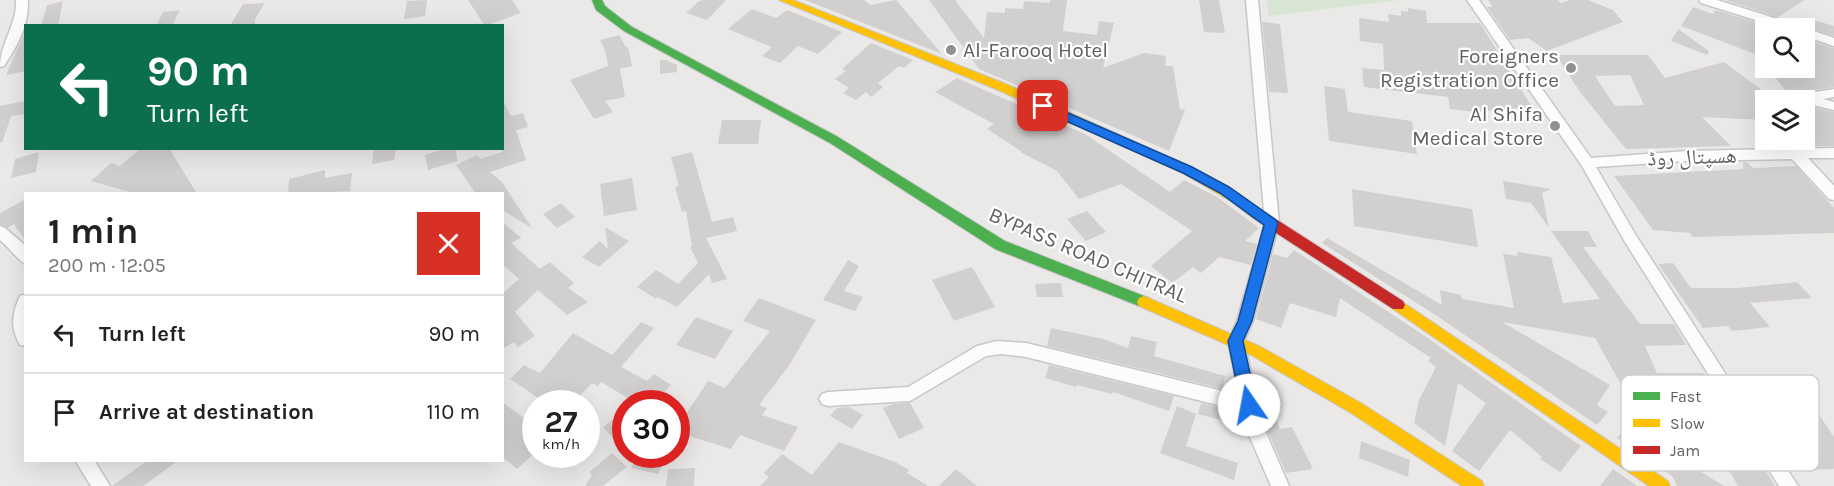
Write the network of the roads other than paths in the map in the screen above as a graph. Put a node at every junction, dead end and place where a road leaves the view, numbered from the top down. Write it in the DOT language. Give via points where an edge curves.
graph roads {
  1 [pos="22,0"];
  2 [pos="597,0"];
  3 [pos="784,0"];
  4 [pos="1252,0"];
  5 [pos="1473,0"];
  6 [pos="1705,0"];
  7 [pos="1762,18"];
  8 [pos="1815,36"];
  9 [pos="1834,42"];
  10 [pos="0,63"];
  11 [pos="1834,93"];
  12 [pos="1834,106"];
  13 [pos="1834,153"];
  14 [pos="1796,154"];
  15 [pos="1587,163"];
  16 [pos="1834,195"];
  17 [pos="1272,223"];
  18 [pos="0,232"];
  19 [pos="24,255"];
  20 [pos="24,306"];
  21 [pos="24,338"];
  22 [pos="1236,341"];
  23 [pos="1718,375"];
  24 [pos="828,399"];
  25 [pos="1249,405"];
  26 [pos="1621,458"];
  27 [pos="85,462"];
  28 [pos="1640,471"];
  29 [pos="1779,471"];
  30 [pos="101,486"];
  31 [pos="1280,486"];
  32 [pos="1476,486"];
  33 [pos="1662,486"];
  34 [pos="1789,486"];
  1 -- 10 [label="street" via="19,31"];
  2 -- 22 [label="street, BYPASS ROAD CHITRAL" via="600,8 628,29 834,140 1000,245"];
  3 -- 17 [label="street" via="1002,87 1188,170"];
  4 -- 17 [label="street"];
  5 -- 15 [label="street"];
  6 -- 7 [label="street"];
  8 -- 9 [label="street"];
  11 -- 12 [label="street" via="1810,100"];
  13 -- 14 [label="street, ھسپتال روڈ"];
  14 -- 15 [label="street, ھسپتال روڈ"];
  14 -- 16 [label="street"];
  15 -- 23 [label="street"];
  17 -- 22 [label="street"];
  17 -- 26 [label="street" via="1428,324"];
  18 -- 19 [label="street"];
  20 -- 21 [label="street"];
  22 -- 25 [label="street"];
  22 -- 32 [label="street, BYPASS ROAD CHITRAL" via="1356,408"];
  24 -- 25 [label="street" via="910,394 992,348 1026,350"];
  25 -- 31 [label="street"];
  27 -- 30 [label="street"];
  28 -- 33 [label="street"];
  29 -- 34 [label="street"];
}
